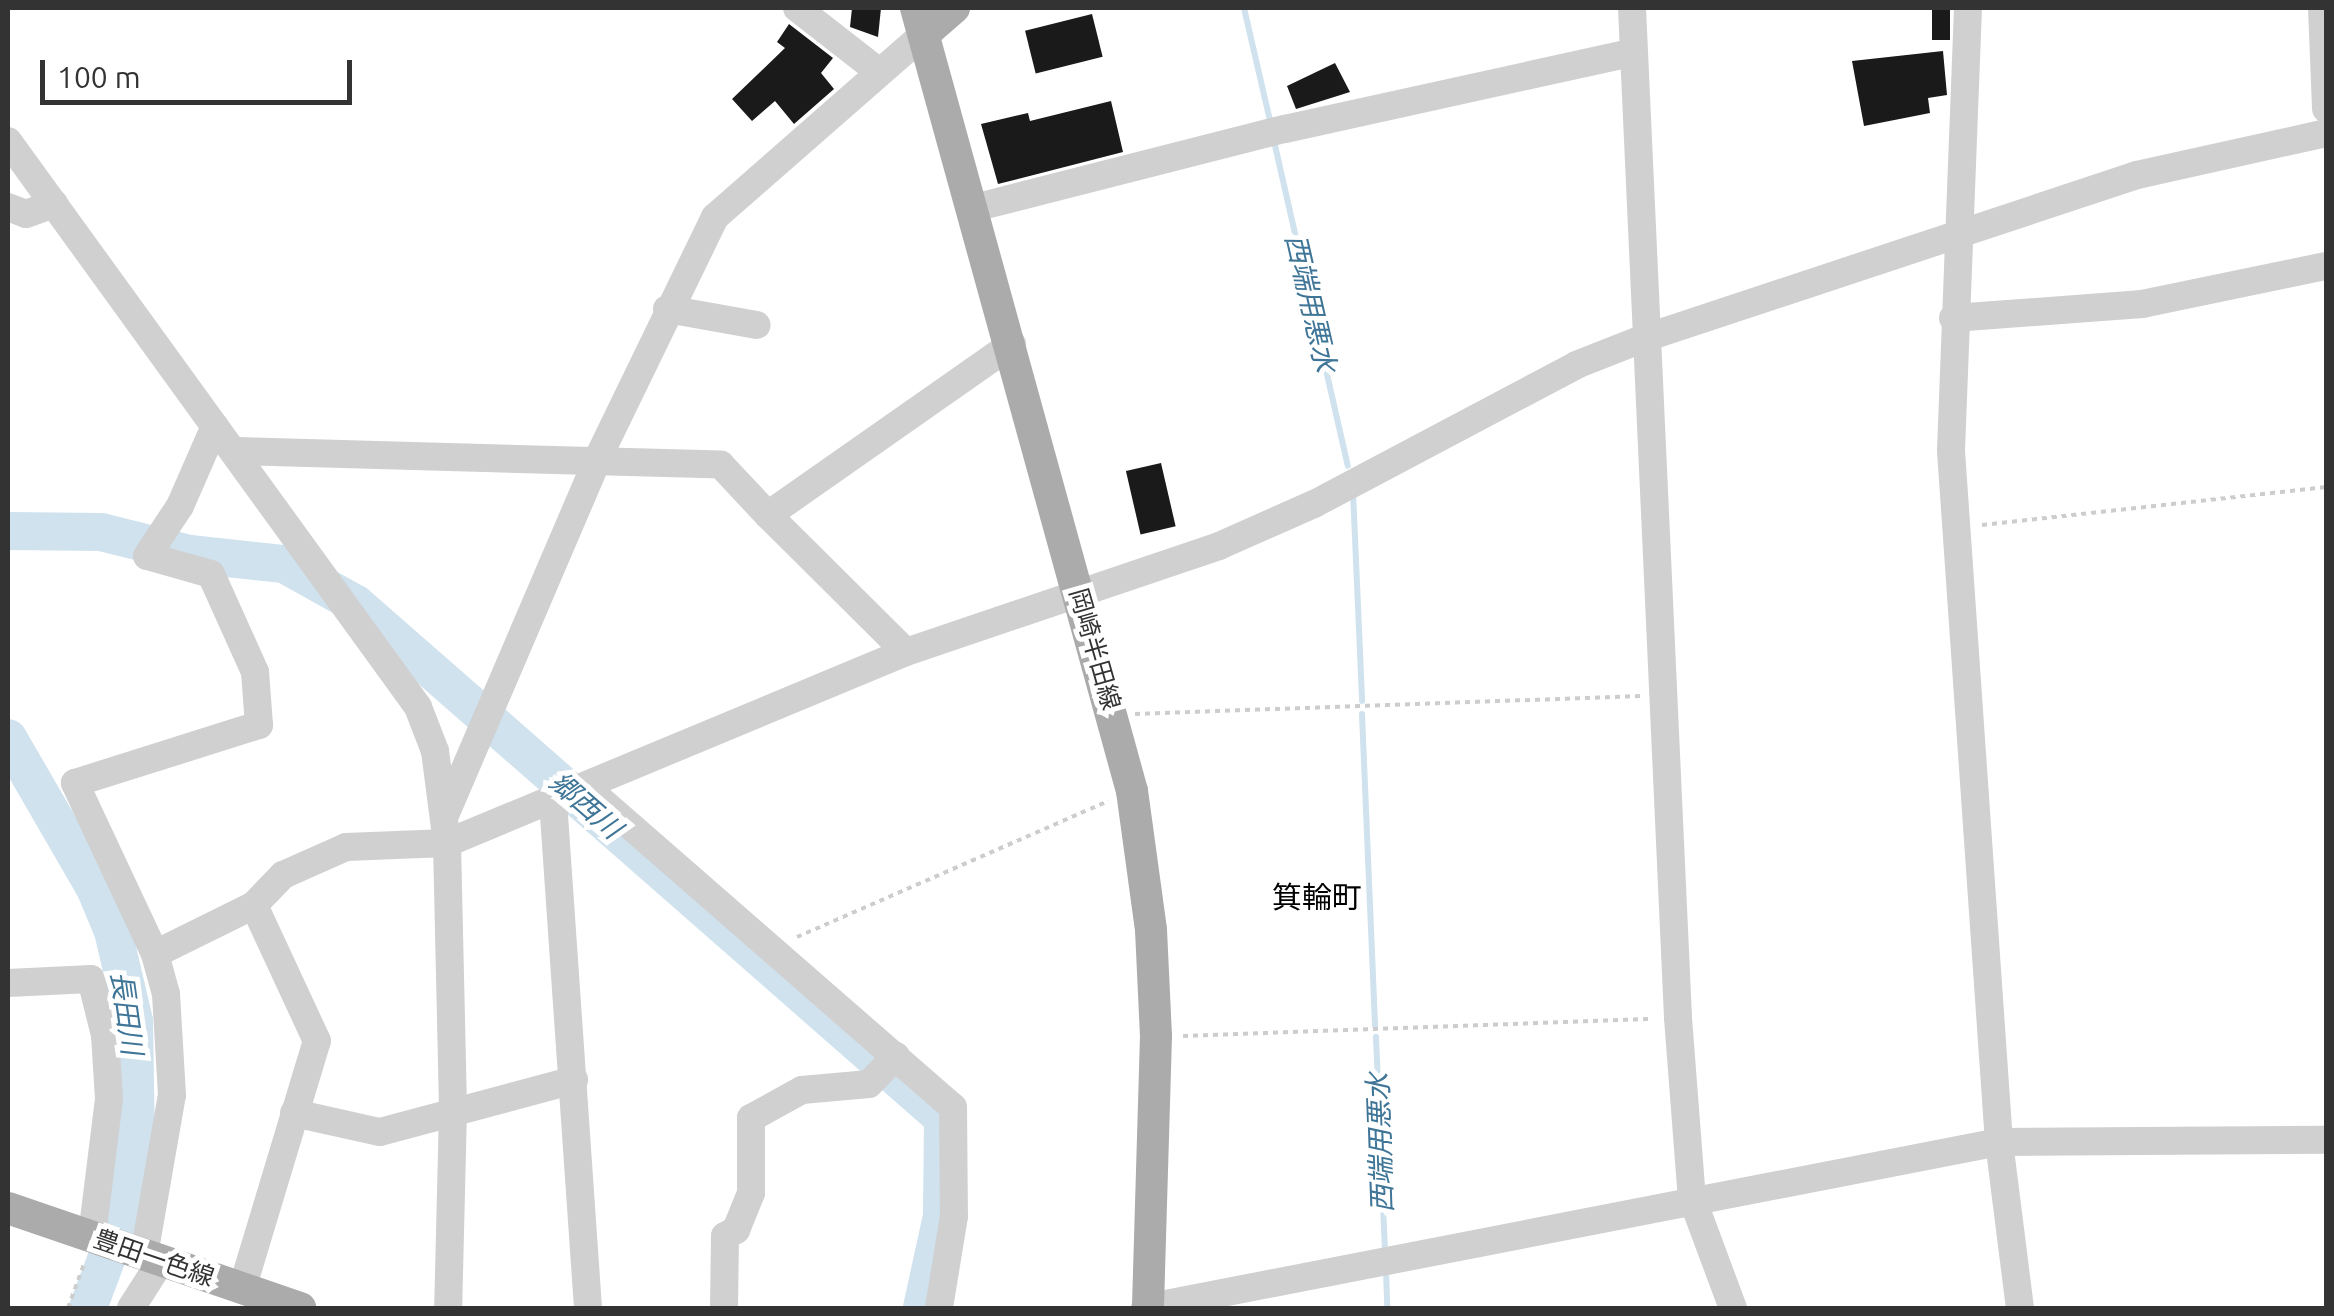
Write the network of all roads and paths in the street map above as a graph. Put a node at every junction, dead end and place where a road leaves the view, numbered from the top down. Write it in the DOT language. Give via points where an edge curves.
graph roads {
  1 [pos="798,8"];
  2 [pos="954,8"];
  3 [pos="1632,8"];
  4 [pos="1968,8"];
  5 [pos="2322,8"];
  6 [pos="920,21"];
  7 [pos="1632,53"];
  8 [pos="878,72"];
  9 [pos="2326,109"];
  10 [pos="2326,133"];
  11 [pos="8,141"];
  12 [pos="54,204"];
  13 [pos="8,207"];
  14 [pos="974,208"];
  15 [pos="1957,239"];
  16 [pos="2326,266"];
  17 [pos="668,309"];
  18 [pos="1953,318"];
  19 [pos="757,325"];
  20 [pos="1642,340"];
  21 [pos="1012,344"];
  22 [pos="215,426"];
  23 [pos="234,451"];
  24 [pos="598,458"];
  25 [pos="2326,487"];
  26 [pos="768,515"];
  27 [pos="1958,527"];
  28 [pos="1080,592"];
  29 [pos="906,652"];
  30 [pos="1660,695"];
  31 [pos="1114,715"];
  32 [pos="588,789"];
  33 [pos="1132,791"];
  34 [pos="553,801"];
  35 [pos="445,814"];
  36 [pos="447,844"];
  37 [pos="254,905"];
  38 [pos="772,948"];
  39 [pos="155,954"];
  40 [pos="8,982"];
  41 [pos="1678,1018"];
  42 [pos="1156,1036"];
  43 [pos="896,1056"];
  44 [pos="574,1080"];
  45 [pos="453,1110"];
  46 [pos="294,1113"];
  47 [pos="2326,1140"];
  48 [pos="1998,1142"];
  49 [pos="1692,1198"];
  50 [pos="8,1208"];
  51 [pos="92,1236"];
  52 [pos="152,1258"];
  53 [pos="242,1288"];
  54 [pos="68,1308"];
  55 [pos="131,1308"];
  56 [pos="300,1308"];
  57 [pos="448,1308"];
  58 [pos="588,1308"];
  59 [pos="724,1308"];
  60 [pos="939,1308"];
  61 [pos="1147,1308"];
  62 [pos="1733,1308"];
  63 [pos="2020,1308"];
  1 -- 8 [label="street"];
  2 -- 6 [label="main road"];
  3 -- 7 [label="street"];
  4 -- 15 [label="street"];
  5 -- 9 [label="street"];
  6 -- 8 [label="street"];
  6 -- 14 [label="main road, 岡崎半田線"];
  7 -- 14 [label="street"];
  7 -- 20 [label="street"];
  8 -- 17 [label="street" via="715,217"];
  10 -- 15 [label="street" via="2137,174"];
  11 -- 12 [label="street"];
  12 -- 13 [label="street" via="26,214"];
  12 -- 22 [label="street"];
  14 -- 21 [label="main road, 岡崎半田線"];
  15 -- 18 [label="street"];
  15 -- 20 [label="street"];
  16 -- 18 [label="street" via="2142,304"];
  17 -- 19 [label="street"];
  17 -- 24 [label="street"];
  18 -- 27 [label="street"];
  20 -- 28 [label="street" via="1576,365 1314,504 1219,546"];
  20 -- 30 [label="street"];
  21 -- 26 [label="street"];
  21 -- 28 [label="main road, 岡崎半田線"];
  22 -- 23 [label="street"];
  22 -- 39 [label="street" via="180,506 139,560 210,574 255,672 260,726 75,782"];
  23 -- 24 [label="street"];
  23 -- 35 [label="street" via="418,706 435,751"];
  24 -- 26 [label="street" via="721,465"];
  24 -- 35 [label="street"];
  25 -- 27 [label="path"];
  26 -- 29 [label="street"];
  27 -- 48 [label="street"];
  28 -- 29 [label="street"];
  28 -- 31 [label="main road, 岡崎半田線"];
  29 -- 32 [label="street"];
  30 -- 31 [label="path"];
  30 -- 41 [label="street"];
  31 -- 33 [label="main road, 岡崎半田線"];
  32 -- 34 [label="street"];
  32 -- 38 [label="street"];
  33 -- 38 [label="path"];
  33 -- 42 [label="main road, 岡崎半田線" via="1151,930"];
  34 -- 36 [label="street"];
  34 -- 44 [label="street"];
  35 -- 36 [label="street"];
  36 -- 37 [label="street" via="346,846 284,875"];
  36 -- 45 [label="street"];
  37 -- 39 [label="street"];
  37 -- 46 [label="street" via="318,1041"];
  38 -- 43 [label="street"];
  39 -- 52 [label="street" via="166,994 172,1096"];
  40 -- 51 [label="street" via="91,979 105,1035 109,1100"];
  41 -- 42 [label="path"];
  41 -- 49 [label="street"];
  42 -- 61 [label="main road, 岡崎半田線"];
  43 -- 59 [label="street" via="869,1084 802,1090 751,1118 751,1194 736,1230 725,1236"];
  43 -- 60 [label="street" via="954,1107 954,1216"];
  44 -- 45 [label="street"];
  44 -- 58 [label="street"];
  45 -- 46 [label="street" via="380,1132"];
  45 -- 57 [label="street"];
  46 -- 53 [label="street"];
  47 -- 48 [label="street"];
  48 -- 49 [label="street"];
  48 -- 63 [label="street"];
  49 -- 61 [label="street"];
  49 -- 62 [label="street"];
  50 -- 51 [label="main road, 豊田一色線"];
  51 -- 52 [label="main road, 豊田一色線"];
  51 -- 54 [label="path"];
  52 -- 53 [label="main road, 豊田一色線"];
  52 -- 55 [label="street"];
  53 -- 56 [label="main road, 豊田一色線"];
}
